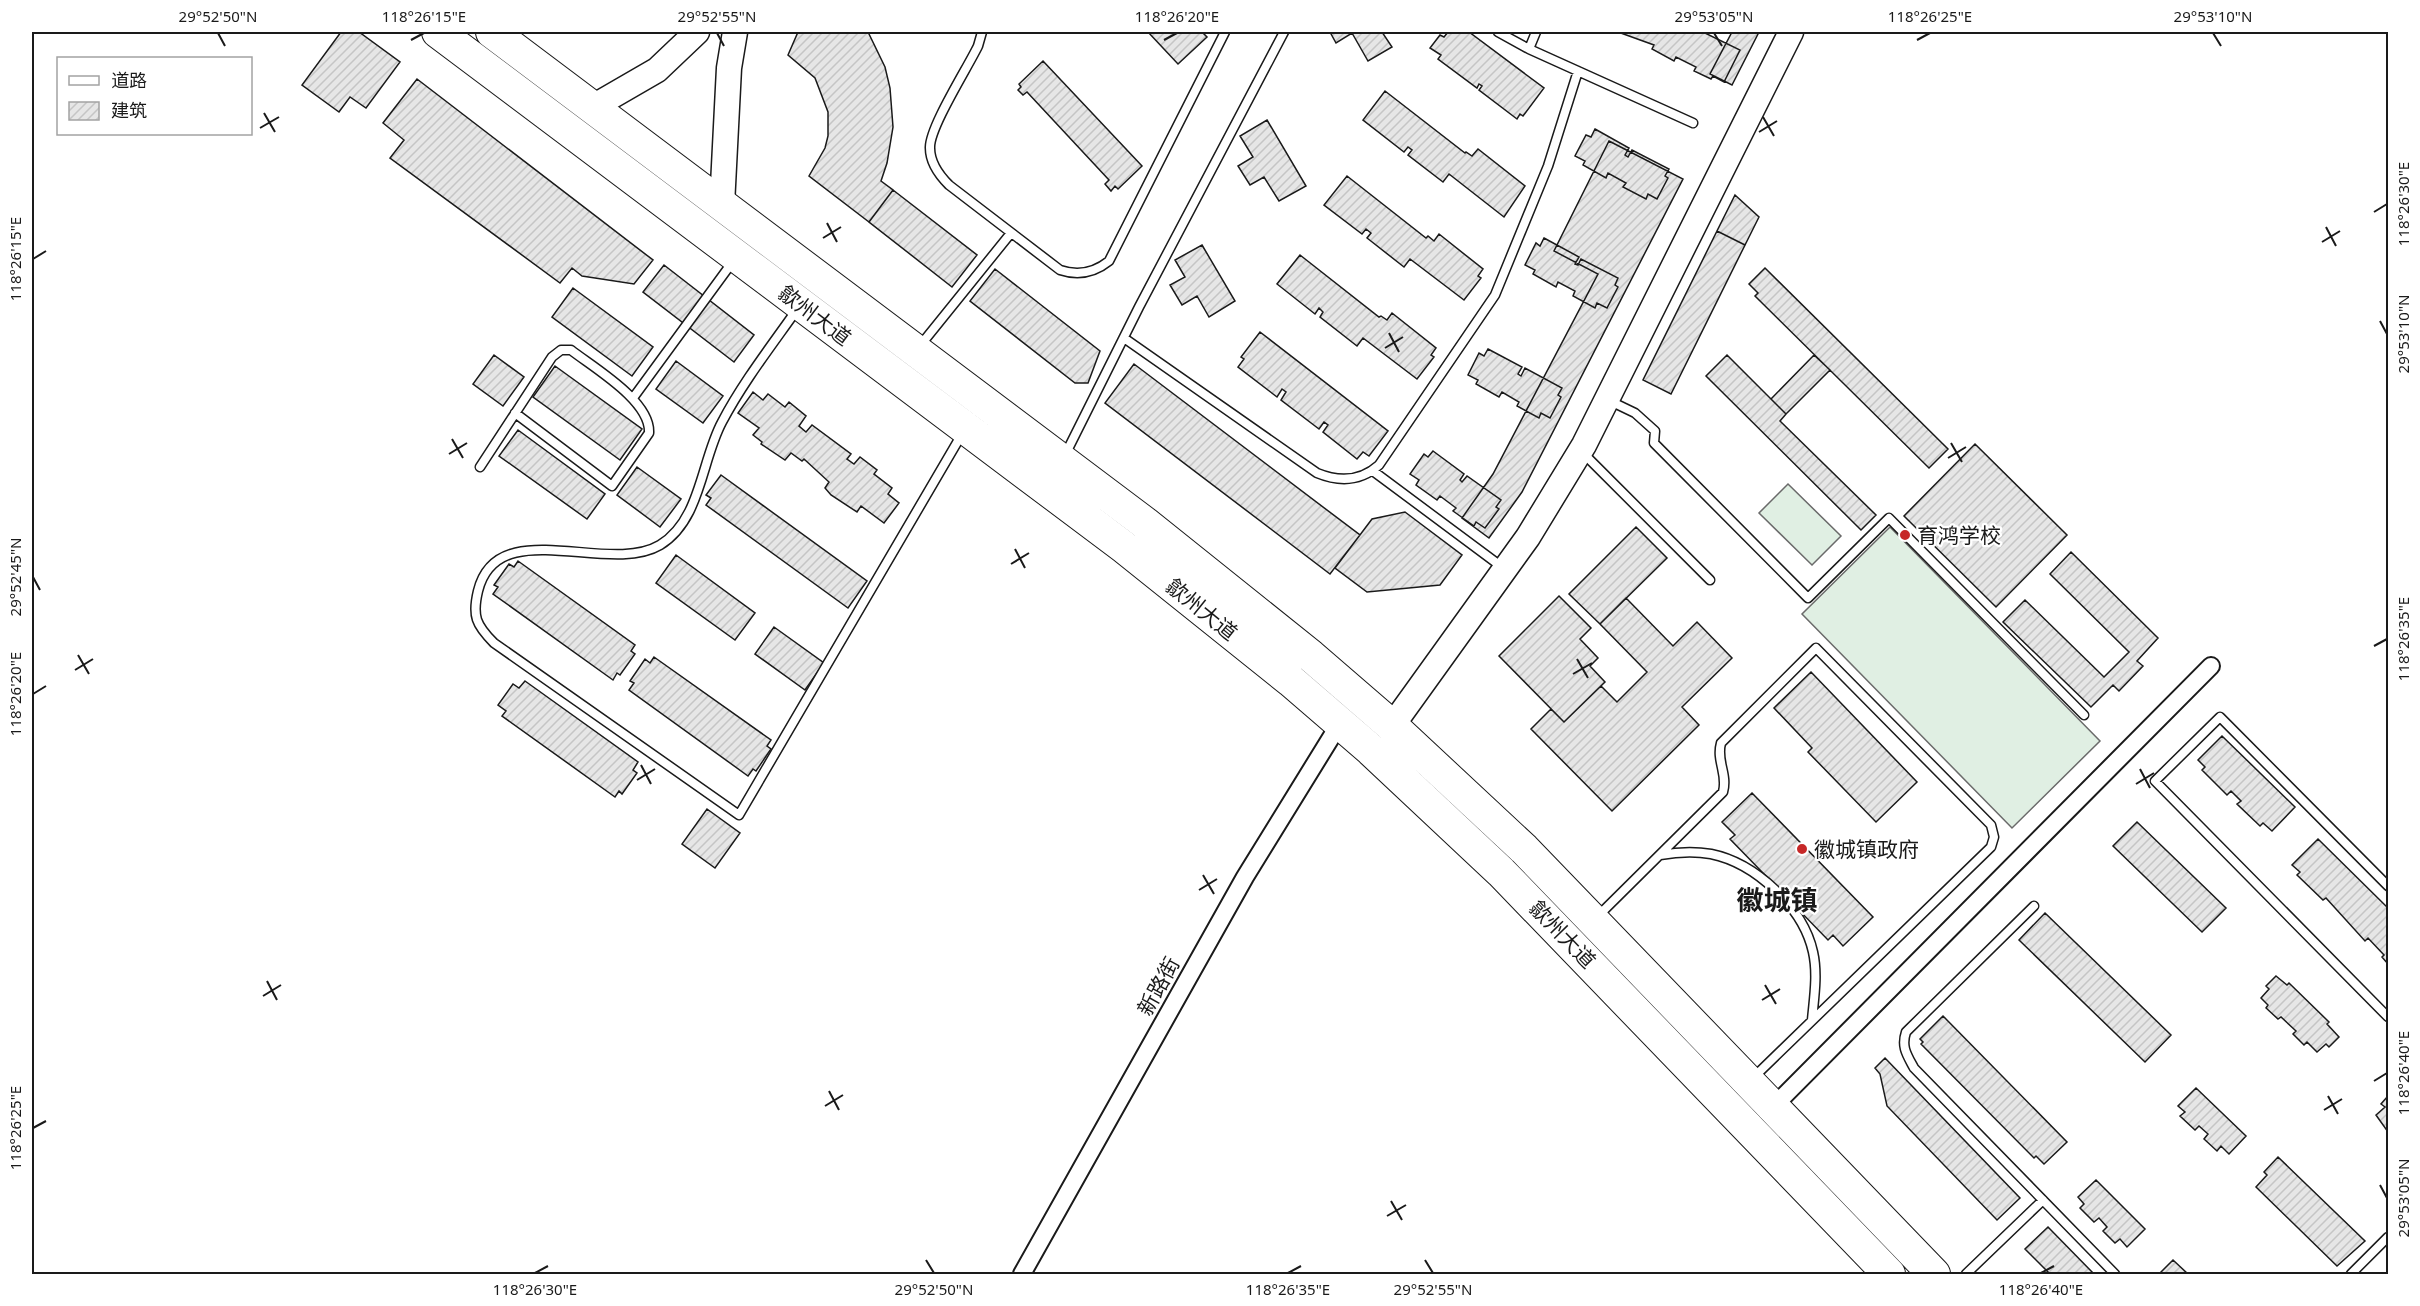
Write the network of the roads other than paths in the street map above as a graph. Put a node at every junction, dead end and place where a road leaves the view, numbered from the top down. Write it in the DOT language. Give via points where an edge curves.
graph roads {
  1 [pos="438,32"];
  2 [pos="492,32"];
  3 [pos="697,32"];
  4 [pos="735,32"];
  5 [pos="982,32"];
  6 [pos="1225,32"];
  7 [pos="1284,32"];
  8 [pos="1498,32"];
  9 [pos="1536,32"];
  10 [pos="1791,32"];
  11 [pos="1529,49"];
  12 [pos="1578,71"];
  13 [pos="592,107"];
  14 [pos="1693,123"];
  15 [pos="722,205"];
  16 [pos="1011,233"];
  17 [pos="737,256"];
  18 [pos="801,304"];
  19 [pos="1124,338"];
  20 [pos="916,351"];
  21 [pos="633,398"];
  22 [pos="1608,399"];
  23 [pos="515,412"];
  24 [pos="966,428"];
  25 [pos="1581,451"];
  26 [pos="1062,460"];
  27 [pos="480,466"];
  28 [pos="1373,471"];
  29 [pos="1506,570"];
  30 [pos="1710,580"];
  31 [pos="2211,666"];
  32 [pos="2084,715"];
  33 [pos="1340,723"];
  34 [pos="1392,726"];
  35 [pos="1660,855"];
  36 [pos="2388,886"];
  37 [pos="2034,906"];
  38 [pos="1594,920"];
  39 [pos="2388,1017"];
  40 [pos="1812,1020"];
  41 [pos="1749,1082"];
  42 [pos="1773,1107"];
  43 [pos="2043,1200"];
  44 [pos="2388,1237"];
  45 [pos="1022,1275"];
  46 [pos="1890,1275"];
  47 [pos="1934,1275"];
  48 [pos="1966,1275"];
  49 [pos="2115,1275"];
  50 [pos="2350,1275"];
  1 -- 17 [label="highway, 歙州大道"];
  2 -- 13 [label="highway, 歙州大道"];
  3 -- 13 [label="street" via="657,70"];
  4 -- 15 [label="street" via="729,68"];
  5 -- 16 [label="lane" via="931,138 931,157 941,177"];
  6 -- 16 [label="lane" via="1109,261 1094,271 1068,273"];
  7 -- 19 [label="lane"];
  8 -- 11 [label="lane"];
  9 -- 11 [label="lane"];
  10 -- 22 [label="street"];
  11 -- 12 [label="lane"];
  12 -- 14 [label="lane"];
  12 -- 28 [label="lane" via="1548,166 1495,295"];
  13 -- 15 [label="highway, 歙州大道"];
  15 -- 20 [label="highway, 歙州大道"];
  16 -- 20 [label="lane"];
  17 -- 18 [label="highway, 歙州大道"];
  17 -- 21 [label="lane"];
  18 -- 24 [label="highway, 歙州大道"];
  18 -- 24 [label="lane" via="725,417 687,517 675,533 657,547 632,555 519,550 499,558 481,579 474,611 484,634 494,644 739,815"];
  19 -- 26 [label="lane"];
  19 -- 28 [label="lane" via="1317,473 1346,480"];
  20 -- 26 [label="highway, 歙州大道"];
  21 -- 23 [label="lane" via="566,349 552,357"];
  21 -- 23 [label="lane" via="646,417 649,433 612,486"];
  22 -- 25 [label="street"];
  22 -- 32 [label="lane" via="1635,413 1655,431 1654,443 1808,598 1889,518"];
  23 -- 27 [label="lane"];
  24 -- 33 [label="highway, 歙州大道" via="1209,613"];
  25 -- 29 [label="street"];
  25 -- 30 [label="lane"];
  26 -- 34 [label="highway, 歙州大道" via="1229,588"];
  28 -- 29 [label="lane"];
  29 -- 34 [label="street"];
  31 -- 42 [label="street"];
  33 -- 45 [label="street, 新路街" via="1245,877"];
  33 -- 46 [label="highway, 歙州大道" via="1437,810 1564,935"];
  34 -- 38 [label="highway, 歙州大道" via="1508,833"];
  35 -- 38 [label="lane"];
  35 -- 40 [label="lane" via="1712,854 1747,868 1778,894 1797,918 1813,949"];
  35 -- 40 [label="lane" via="1723,792 1721,743 1816,648 1991,825 1991,847"];
  36 -- 39 [label="lane" via="2220,717 2155,781"];
  37 -- 43 [label="lane" via="1906,1032 1903,1042 1914,1068"];
  38 -- 41 [label="highway, 歙州大道"];
  40 -- 41 [label="lane"];
  41 -- 42 [label="highway, 歙州大道"];
  42 -- 47 [label="highway, 歙州大道"];
  43 -- 48 [label="lane"];
  43 -- 49 [label="lane"];
  44 -- 50 [label="lane"];
}
